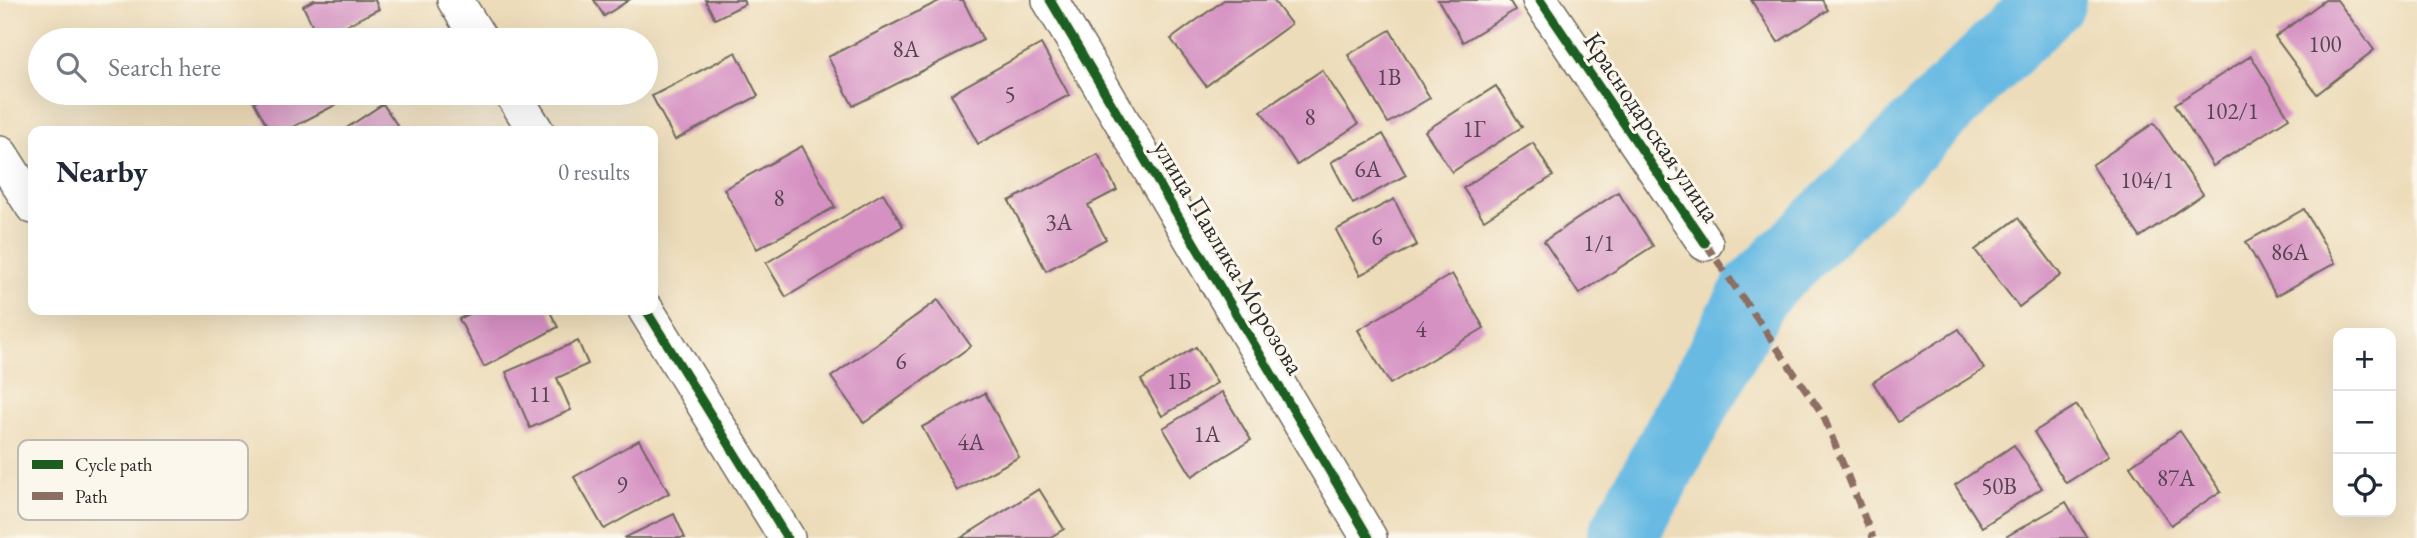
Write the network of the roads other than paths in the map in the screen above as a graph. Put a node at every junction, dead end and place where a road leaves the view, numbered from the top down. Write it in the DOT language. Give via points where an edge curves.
graph roads {
  1 [pos="455,0"];
  2 [pos="1050,0"];
  3 [pos="1540,0"];
  4 [pos="472,28"];
  5 [pos="520,105"];
  6 [pos="533,126"];
  7 [pos="0,154"];
  8 [pos="28,198"];
  9 [pos="1705,243"];
  10 [pos="649,315"];
  11 [pos="787,538"];
  12 [pos="1369,538"];
  1 -- 4 [label="street"];
  2 -- 12 [label="street, улица Павлика Морозова"];
  3 -- 9 [label="street, Краснодарская улица"];
  5 -- 6 [label="street"];
  7 -- 8 [label="street"];
  10 -- 11 [label="street"];
}
